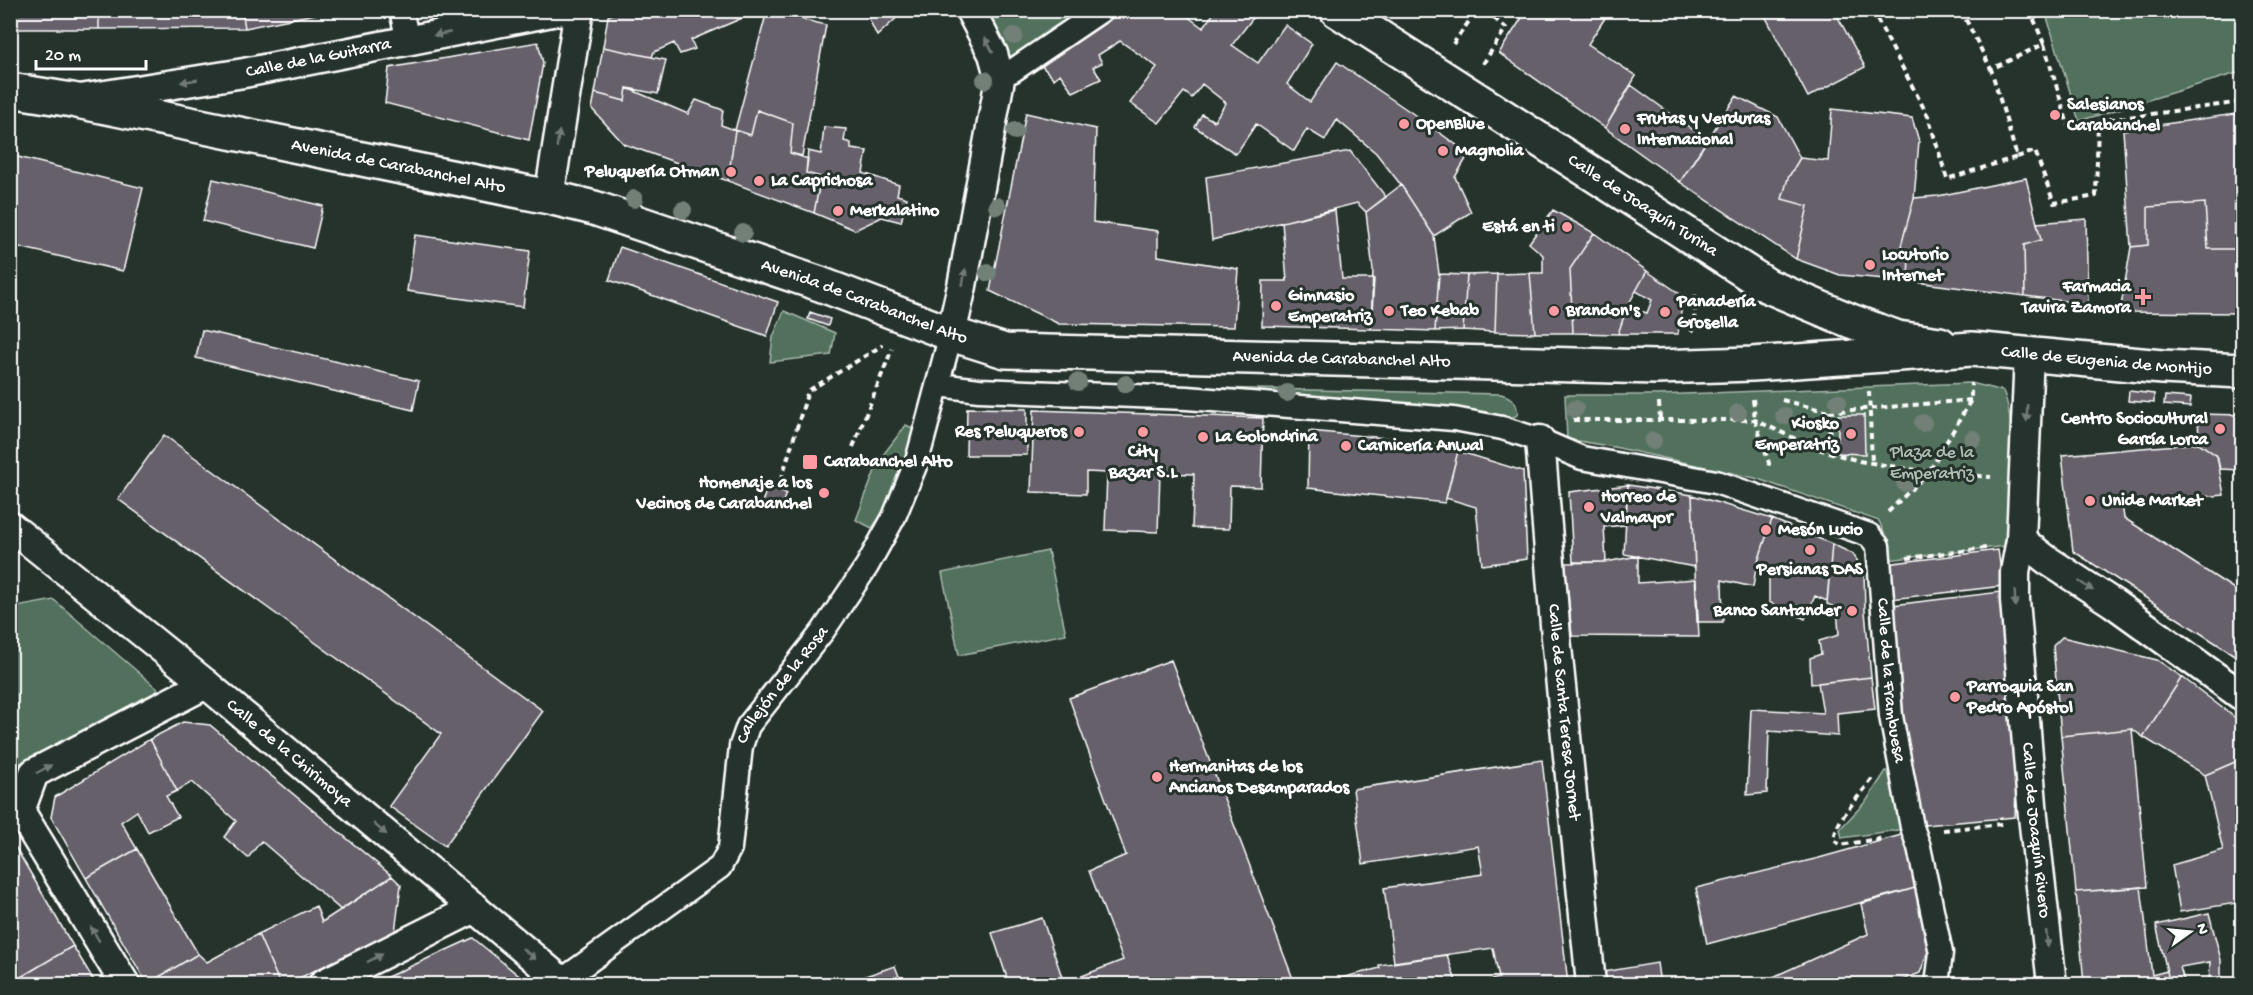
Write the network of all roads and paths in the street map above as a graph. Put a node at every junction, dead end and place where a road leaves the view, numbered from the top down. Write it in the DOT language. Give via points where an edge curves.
graph roads {
  1 [pos="401,10"];
  2 [pos="562,10"];
  3 [pos="579,10"];
  4 [pos="970,10"];
  5 [pos="1102,10"];
  6 [pos="1336,10"];
  7 [pos="1477,10"];
  8 [pos="1484,10"];
  9 [pos="1872,10"];
  10 [pos="1961,10"];
  11 [pos="2030,10"];
  12 [pos="408,40"];
  13 [pos="2044,44"];
  14 [pos="1451,47"];
  15 [pos="1481,67"];
  16 [pos="1991,69"];
  17 [pos="1012,71"];
  18 [pos="10,90"];
  19 [pos="72,100"];
  20 [pos="2242,102"];
  21 [pos="2098,120"];
  22 [pos="2017,157"];
  23 [pos="549,197"];
  24 [pos="1695,291"];
  25 [pos="951,334"];
  26 [pos="1690,341"];
  27 [pos="887,343"];
  28 [pos="892,348"];
  29 [pos="1972,349"];
  30 [pos="2029,354"];
  31 [pos="2242,371"];
  32 [pos="1745,378"];
  33 [pos="1971,383"];
  34 [pos="939,385"];
  35 [pos="1868,387"];
  36 [pos="1658,395"];
  37 [pos="1775,398"];
  38 [pos="1971,400"];
  39 [pos="1870,409"];
  40 [pos="1829,412"];
  41 [pos="1566,420"];
  42 [pos="1660,420"];
  43 [pos="1755,420"];
  44 [pos="1540,440"];
  45 [pos="853,447"];
  46 [pos="1830,453"];
  47 [pos="1872,463"];
  48 [pos="1767,472"];
  49 [pos="1929,472"];
  50 [pos="1998,478"];
  51 [pos="778,490"];
  52 [pos="1887,513"];
  53 [pos="10,526"];
  54 [pos="2008,544"];
  55 [pos="1899,559"];
  56 [pos="206,684"];
  57 [pos="2242,696"];
  58 [pos="474,908"];
  59 [pos="563,983"];
  60 [pos="125,984"];
  61 [pos="322,984"];
  62 [pos="1591,984"];
  63 [pos="1936,984"];
  64 [pos="2052,984"];
  1 -- 12 [label="street"];
  2 -- 12 [label="street, Calle de la Guitarra, one-way"];
  23 -- 3 [label="street, one-way"];
  25 -- 4 [label="street, one-way" via="1000,79 993,54"];
  5 -- 17 [label="street"];
  6 -- 29 [label="main road, Calle de Joaquín Turina" via="1768,286 1898,338"];
  7 -- 14 [label="path"];
  8 -- 15 [label="path" via="1506,28"];
  9 -- 22 [label="path" via="1928,116 1947,180"];
  10 -- 16 [label="path"];
  11 -- 13 [label="path"];
  12 -- 19 [label="street, Calle de la Guitarra, one-way" via="244,73"];
  13 -- 16 [label="path"];
  13 -- 21 [label="path" via="2068,125"];
  16 -- 22 [label="path"];
  18 -- 19 [label="main road, Avenida de Carabanchel Alto"];
  19 -- 23 [label="main road, Avenida de Carabanchel Alto"];
  20 -- 21 [label="path"];
  21 -- 22 [label="path" via="2096,196 2054,203 2035,151"];
  23 -- 25 [label="main road, Avenida de Carabanchel Alto" via="594,208 820,284"];
  24 -- 26 [label="path"];
  25 -- 32 [label="main road, Avenida de Carabanchel Alto" via="1005,351 1656,367"];
  25 -- 34 [label="street, Callejón de la Rosa"];
  27 -- 51 [label="path" via="808,391"];
  28 -- 45 [label="path"];
  29 -- 30 [label="main road, Calle de Eugenia de Montijo"];
  29 -- 32 [label="main road"];
  30 -- 31 [label="main road, Calle de Eugenia de Montijo"];
  30 -- 54 [label="street, Calle de Joaquín Rivero, one-way"];
  32 -- 43 [label="path"];
  33 -- 38 [label="path"];
  34 -- 44 [label="street" via="1454,418"];
  34 -- 59 [label="street, Callejón de la Rosa" via="917,461 894,517 867,566 823,631 748,726 741,746 730,848 720,867"];
  35 -- 39 [label="path"];
  36 -- 42 [label="path"];
  37 -- 40 [label="path"];
  38 -- 39 [label="path"];
  38 -- 49 [label="path"];
  39 -- 40 [label="path"];
  39 -- 47 [label="path"];
  40 -- 46 [label="path"];
  41 -- 42 [label="path"];
  42 -- 43 [label="path"];
  43 -- 46 [label="path"];
  43 -- 48 [label="path" via="1769,463"];
  44 -- 62 [label="street, Calle de Santa Teresa Jornet"];
  44 -- 63 [label="street, Calle de la Frambuesa" via="1582,458 1716,482 1869,535 1878,546 1891,716 1941,953"];
  46 -- 47 [label="path"];
  47 -- 49 [label="path"];
  49 -- 50 [label="path"];
  49 -- 52 [label="path"];
  53 -- 56 [label="street, Calle de la Chirimoya"];
  54 -- 55 [label="path"];
  54 -- 57 [label="street, one-way" via="2047,560"];
  54 -- 64 [label="street, Calle de Joaquín Rivero, one-way" via="2015,572 2033,816"];
  56 -- 58 [label="street, Calle de la Chirimoya, one-way"];
  60 -- 56 [label="street, one-way" via="20,811 34,773"];
  58 -- 59 [label="street, Calle de la Chirimoya, one-way"];
  61 -- 58 [label="street, one-way"];
}
